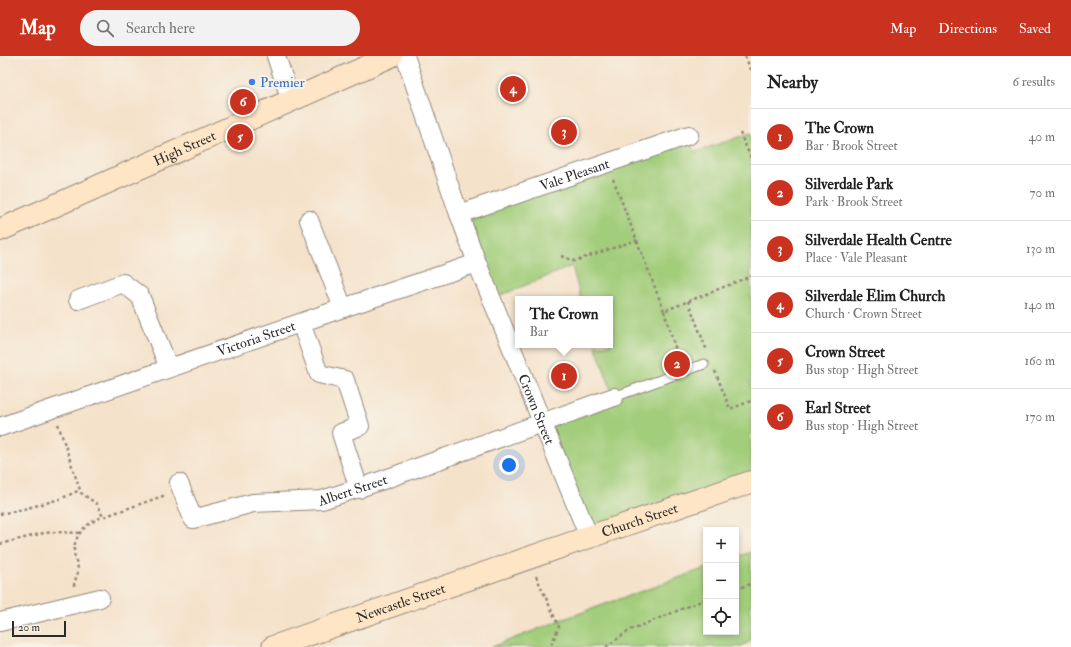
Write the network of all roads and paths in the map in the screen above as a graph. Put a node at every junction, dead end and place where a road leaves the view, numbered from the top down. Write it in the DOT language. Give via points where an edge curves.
graph roads {
  1 [pos="276,56"];
  2 [pos="391,56"];
  3 [pos="405,56"];
  4 [pos="745,56"];
  5 [pos="751,70"];
  6 [pos="291,101"];
  7 [pos="740,134"];
  8 [pos="689,135"];
  9 [pos="751,158"];
  10 [pos="608,163"];
  11 [pos="459,214"];
  12 [pos="309,220"];
  13 [pos="0,230"];
  14 [pos="637,240"];
  15 [pos="561,256"];
  16 [pos="477,263"];
  17 [pos="751,276"];
  18 [pos="78,300"];
  19 [pos="344,308"];
  20 [pos="664,311"];
  21 [pos="301,323"];
  22 [pos="704,364"];
  23 [pos="169,368"];
  24 [pos="683,371"];
  25 [pos="614,397"];
  26 [pos="54,409"];
  27 [pos="543,423"];
  28 [pos="0,427"];
  29 [pos="751,482"];
  30 [pos="180,486"];
  31 [pos="359,489"];
  32 [pos="80,490"];
  33 [pos="0,514"];
  34 [pos="103,517"];
  35 [pos="80,533"];
  36 [pos="588,537"];
  37 [pos="0,544"];
  38 [pos="529,559"];
  39 [pos="751,584"];
  40 [pos="739,588"];
  41 [pos="100,598"];
  42 [pos="703,600"];
  43 [pos="74,604"];
  44 [pos="0,622"];
  45 [pos="273,647"];
  46 [pos="550,647"];
  47 [pos="606,647"];
  1 -- 6 [label="street"];
  2 -- 6 [label="main road, High Street"];
  3 -- 11 [label="street, Crown Street"];
  4 -- 5 [label="path"];
  6 -- 13 [label="main road, High Street"];
  7 -- 9 [label="path"];
  8 -- 10 [label="street, Vale Pleasant"];
  10 -- 11 [label="street, Vale Pleasant"];
  10 -- 14 [label="path"];
  11 -- 16 [label="street, Crown Street"];
  12 -- 19 [label="street"];
  14 -- 15 [label="path" via="574,261"];
  14 -- 20 [label="path"];
  16 -- 19 [label="street, Victoria Street"];
  16 -- 27 [label="street, Crown Street"];
  17 -- 20 [label="path"];
  18 -- 23 [label="street" via="124,283 140,296"];
  19 -- 21 [label="street, Victoria Street"];
  20 -- 24 [label="path"];
  21 -- 23 [label="street, Victoria Street"];
  21 -- 31 [label="street" via="319,374 345,380 360,426 341,433"];
  22 -- 24 [label="lane"];
  23 -- 26 [label="street, Victoria Street"];
  24 -- 25 [label="lane"];
  25 -- 27 [label="street, Albert Street"];
  26 -- 28 [label="street, Victoria Street"];
  26 -- 32 [label="path"];
  27 -- 31 [label="street, Albert Street"];
  27 -- 36 [label="street, Crown Street"];
  29 -- 36 [label="main road, Church Street"];
  30 -- 31 [label="street, Albert Street" via="193,519 253,503 322,500"];
  30 -- 34 [label="path"];
  32 -- 33 [label="path" via="24,510"];
  32 -- 34 [label="path" via="97,504"];
  34 -- 35 [label="path" via="92,520"];
  35 -- 37 [label="path" via="44,533"];
  35 -- 43 [label="path" via="76,539 74,552 78,571 74,582"];
  36 -- 38 [label="main road, Church Street"];
  38 -- 45 [label="main road, Newcastle Street"];
  38 -- 46 [label="path" via="559,627"];
  39 -- 40 [label="path"];
  41 -- 43 [label="street"];
  42 -- 47 [label="path" via="630,630"];
  43 -- 44 [label="street"];
}
